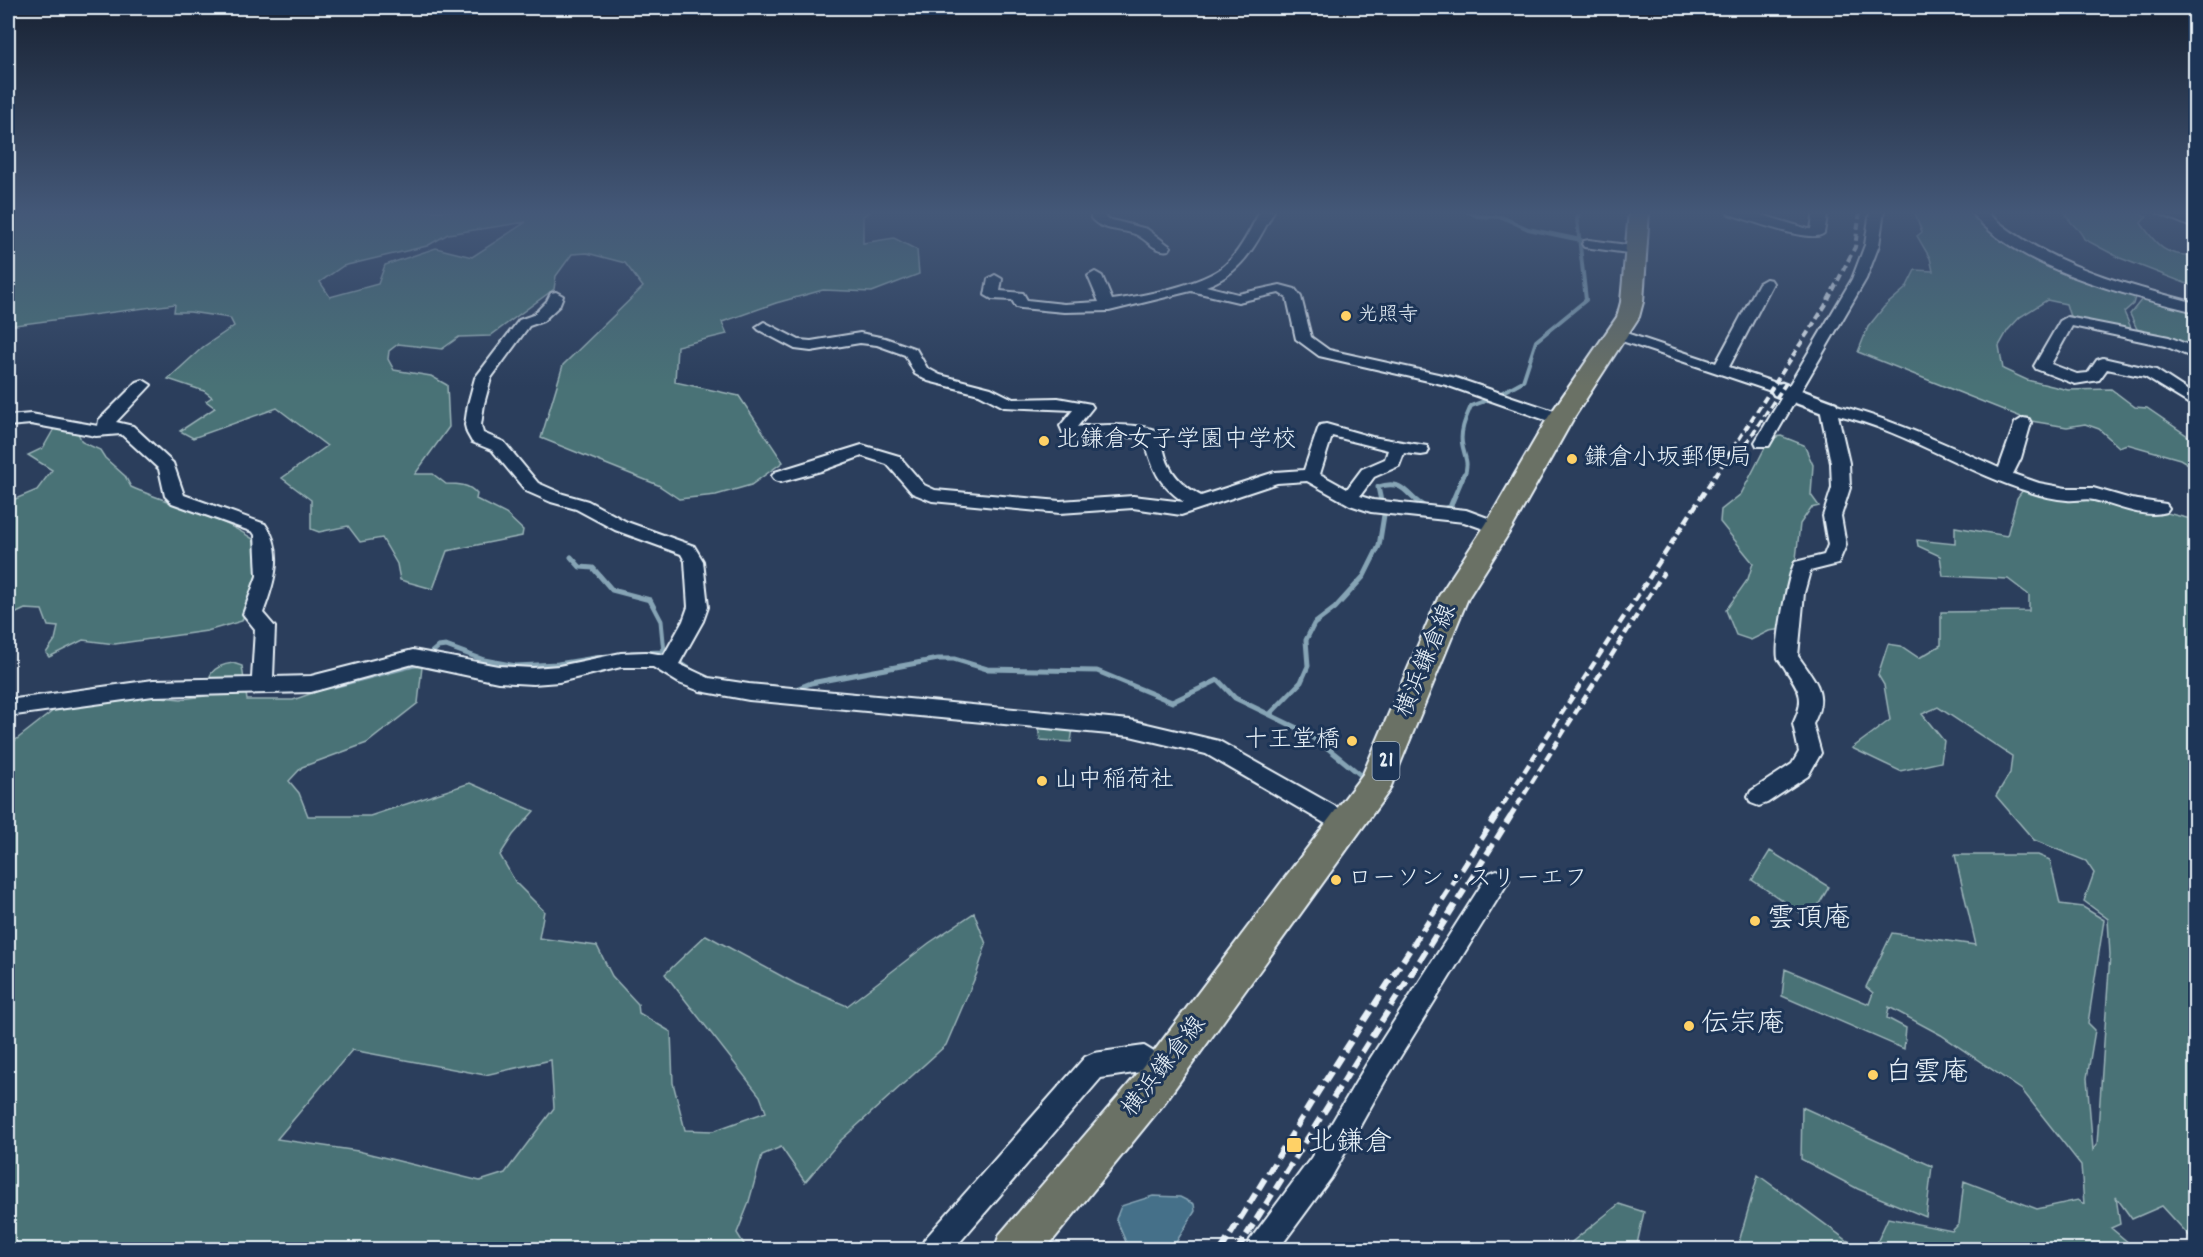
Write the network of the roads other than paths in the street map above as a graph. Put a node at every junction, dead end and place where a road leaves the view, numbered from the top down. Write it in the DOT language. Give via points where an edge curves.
graph roads {
  1 [pos="1227,270"];
  2 [pos="1634,270"];
  3 [pos="1863,270"];
  4 [pos="2076,270"];
  5 [pos="1095,276"];
  6 [pos="995,279"];
  7 [pos="1766,283"];
  8 [pos="1189,286"];
  9 [pos="556,296"];
  10 [pos="1110,307"];
  11 [pos="2196,308"];
  12 [pos="764,327"];
  13 [pos="1618,335"];
  14 [pos="2196,354"];
  15 [pos="1720,370"];
  16 [pos="143,385"];
  17 [pos="1786,392"];
  18 [pos="2196,403"];
  19 [pos="1828,408"];
  20 [pos="1560,419"];
  21 [pos="8,421"];
  22 [pos="2023,423"];
  23 [pos="118,428"];
  24 [pos="1763,442"];
  25 [pos="1397,447"];
  26 [pos="1420,450"];
  27 [pos="781,476"];
  28 [pos="1311,476"];
  29 [pos="2002,476"];
  30 [pos="1350,497"];
  31 [pos="1199,503"];
  32 [pos="2160,508"];
  33 [pos="1498,528"];
  34 [pos="668,665"];
  35 [pos="262,687"];
  36 [pos="8,708"];
  37 [pos="1759,797"];
  38 [pos="1346,824"];
  39 [pos="1497,880"];
  40 [pos="1163,1072"];
  41 [pos="934,1250"];
  42 [pos="1016,1250"];
  43 [pos="1260,1250"];
  1 -- 8 [label="street"];
  2 -- 13 [label="main road, 横浜鎌倉線 / 21" via="1632,302"];
  3 -- 17 [label="street"];
  4 -- 11 [label="street"];
  5 -- 10 [label="street"];
  6 -- 10 [label="street" via="992,295 1018,296 1021,304"];
  7 -- 15 [label="street"];
  8 -- 10 [label="street"];
  8 -- 20 [label="street" via="1238,298 1285,290 1294,297 1305,339 1324,352 1450,381"];
  9 -- 34 [label="street" via="538,318 524,324 483,378 476,404 475,433 498,446 532,486 582,505 621,526 688,550 694,561 698,607"];
  12 -- 31 [label="street" via="803,345 860,338 880,341 911,352 921,371 934,378 985,391 1010,404 1085,407 1068,426 1071,433 1148,433 1153,436 1162,475"];
  13 -- 15 [label="street"];
  13 -- 20 [label="main road, 横浜鎌倉線 / 21"];
  14 -- 18 [label="street" via="2169,342 2067,321 2042,366 2074,379 2093,377 2103,363 2150,373"];
  15 -- 17 [label="street"];
  16 -- 23 [label="street" via="105,424"];
  17 -- 19 [label="street"];
  17 -- 24 [label="street"];
  19 -- 29 [label="street" via="1912,435"];
  19 -- 37 [label="street" via="1840,463 1841,488 1832,516 1837,545 1831,559 1802,567 1788,657 1811,694 1810,710 1803,723 1810,753 1800,770"];
  20 -- 33 [label="main road, 横浜鎌倉線 / 21"];
  21 -- 23 [label="street" via="31,419 96,431"];
  22 -- 29 [label="street" via="2010,470"];
  23 -- 35 [label="street" via="127,430 167,467 178,499 259,528 264,535 262,545 268,562 253,614 266,627"];
  25 -- 26 [label="street"];
  25 -- 28 [label="street" via="1326,429"];
  25 -- 30 [label="street" via="1393,462 1368,473"];
  27 -- 31 [label="street" via="862,450 893,460 918,489 932,495 1060,507 1133,501 1181,509"];
  28 -- 30 [label="street"];
  28 -- 31 [label="street" via="1275,478"];
  29 -- 32 [label="street" via="2053,492 2092,494 2130,505"];
  30 -- 33 [label="street" via="1394,510 1466,516"];
  33 -- 38 [label="main road, 横浜鎌倉線 / 21" via="1454,596 1377,781"];
  34 -- 35 [label="street" via="657,660 631,659 559,674 526,676 413,657 311,684"];
  34 -- 38 [label="street" via="707,686 749,692 1130,728 1211,747"];
  35 -- 36 [label="street" via="153,688"];
  38 -- 40 [label="main road, 横浜鎌倉線 / 21"];
  39 -- 43 [label="street" via="1321,1168"];
  40 -- 41 [label="street" via="1144,1059 1094,1066"];
  40 -- 42 [label="main road, 横浜鎌倉線 / 21"];
}
